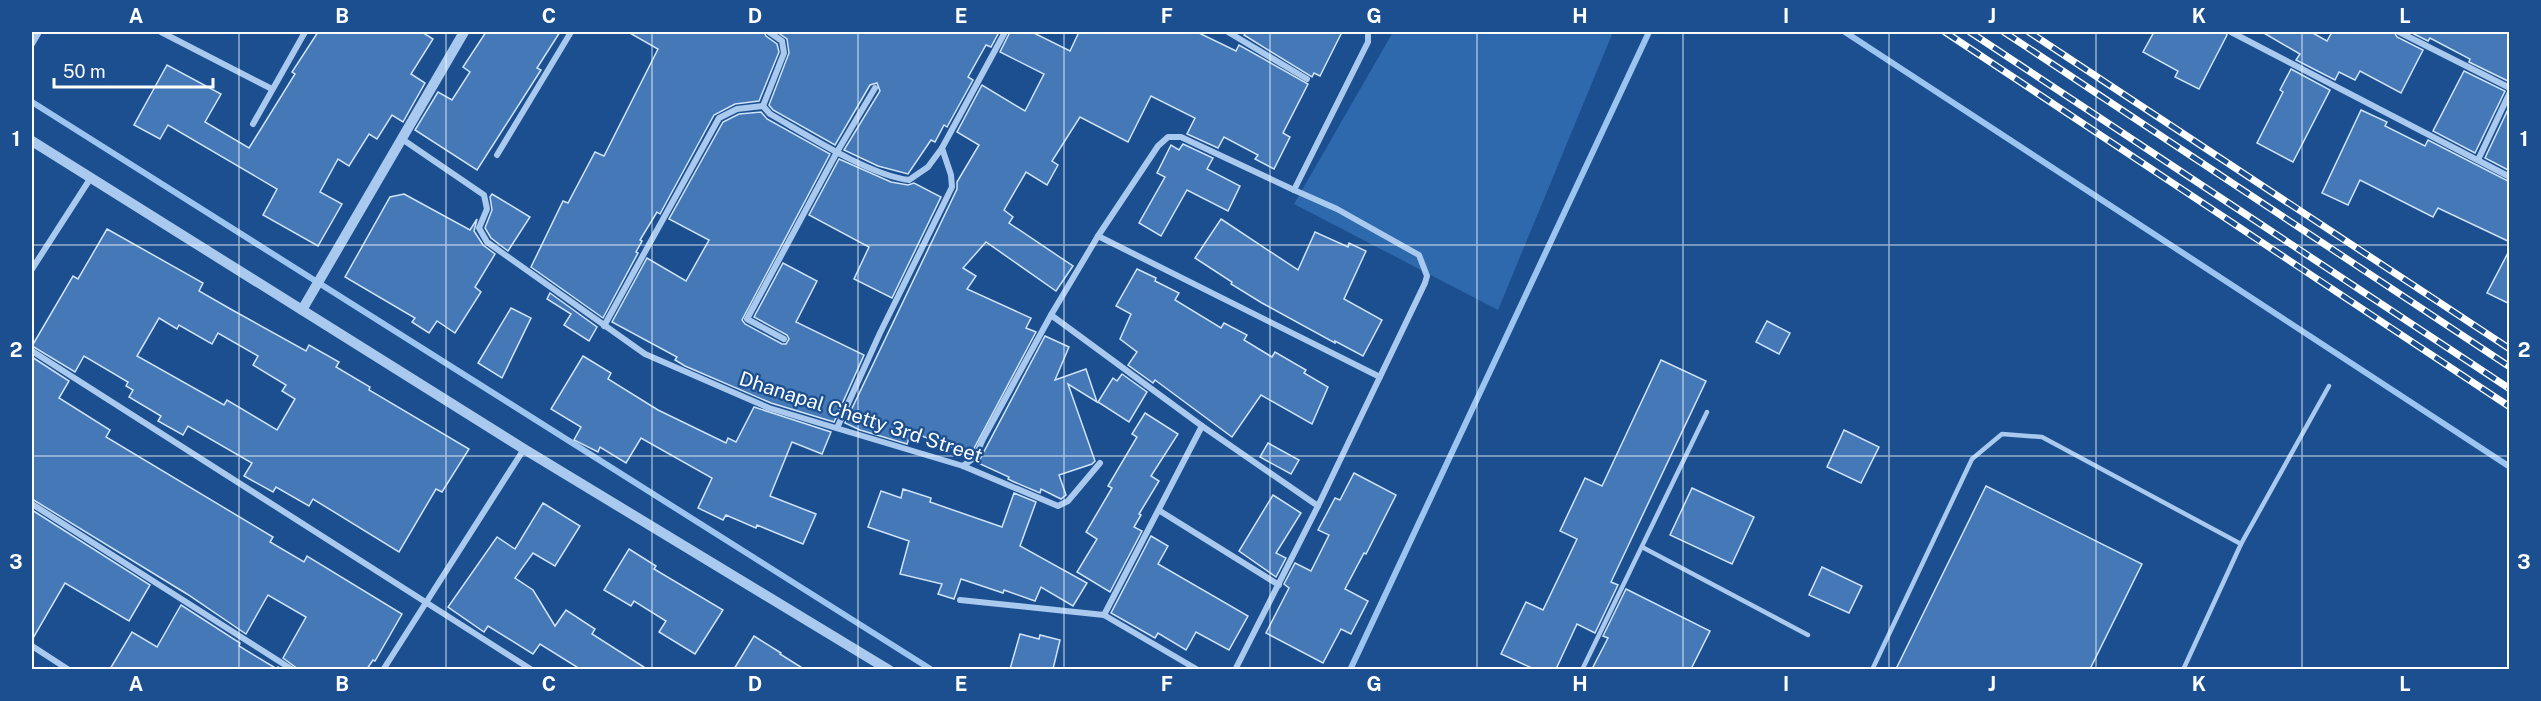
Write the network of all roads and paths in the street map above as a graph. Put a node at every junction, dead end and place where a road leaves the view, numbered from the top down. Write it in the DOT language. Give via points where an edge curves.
graph roads {
  1 [pos="39,32"];
  2 [pos="162,32"];
  3 [pos="305,32"];
  4 [pos="464,32"];
  5 [pos="571,32"];
  6 [pos="771,32"];
  7 [pos="1005,32"];
  8 [pos="1228,32"];
  9 [pos="1368,32"];
  10 [pos="2231,32"];
  11 [pos="2399,32"];
  12 [pos="32,44"];
  13 [pos="1307,78"];
  14 [pos="875,88"];
  15 [pos="272,90"];
  16 [pos="2510,90"];
  17 [pos="763,106"];
  18 [pos="253,124"];
  19 [pos="402,139"];
  20 [pos="32,141"];
  21 [pos="942,148"];
  22 [pos="837,152"];
  23 [pos="497,155"];
  24 [pos="2478,160"];
  25 [pos="2510,177"];
  26 [pos="90,179"];
  27 [pos="1294,189"];
  28 [pos="1098,236"];
  29 [pos="32,269"];
  30 [pos="302,310"];
  31 [pos="1051,315"];
  32 [pos="604,326"];
  33 [pos="784,339"];
  34 [pos="32,351"];
  35 [pos="1380,377"];
  36 [pos="2329,386"];
  37 [pos="1707,412"];
  38 [pos="1202,426"];
  39 [pos="837,428"];
  40 [pos="524,449"];
  41 [pos="1100,463"];
  42 [pos="963,466"];
  43 [pos="32,504"];
  44 [pos="1318,506"];
  45 [pos="1160,511"];
  46 [pos="2241,544"];
  47 [pos="1642,547"];
  48 [pos="1279,585"];
  49 [pos="960,600"];
  50 [pos="425,602"];
  51 [pos="1104,615"];
  52 [pos="1808,635"];
  53 [pos="32,646"];
  54 [pos="69,669"];
  55 [pos="293,669"];
  56 [pos="383,669"];
  57 [pos="532,669"];
  58 [pos="889,669"];
  59 [pos="1198,669"];
  60 [pos="1235,669"];
  61 [pos="1582,669"];
  62 [pos="1872,669"];
  63 [pos="2183,669"];
  1 -- 12 [label="street"];
  2 -- 15 [label="street"];
  3 -- 15 [label="street"];
  4 -- 19 [label="street"];
  5 -- 23 [label="street"];
  6 -- 17 [label="street" via="782,41 784,53"];
  7 -- 21 [label="street"];
  8 -- 13 [label="street"];
  9 -- 27 [label="street" via="1368,42"];
  10 -- 24 [label="street"];
  11 -- 16 [label="street"];
  14 -- 22 [label="street"];
  15 -- 18 [label="street"];
  16 -- 24 [label="street"];
  17 -- 22 [label="street" via="770,114"];
  17 -- 32 [label="street" via="737,109 719,118"];
  19 -- 30 [label="street"];
  19 -- 32 [label="street, Dhanapal Chetty 3rd Street" via="484,195 487,209 479,228 487,242"];
  20 -- 26 [label="street"];
  21 -- 22 [label="street" via="928,167 909,180"];
  21 -- 39 [label="street" via="952,187"];
  22 -- 33 [label="street" via="747,320"];
  24 -- 25 [label="street"];
  26 -- 29 [label="street"];
  26 -- 30 [label="street"];
  27 -- 28 [label="street" via="1181,137 1168,137"];
  27 -- 35 [label="street" via="1419,255 1427,276 1425,283"];
  28 -- 31 [label="street"];
  28 -- 35 [label="street"];
  30 -- 40 [label="street"];
  31 -- 38 [label="street"];
  31 -- 42 [label="street" via="975,457"];
  32 -- 39 [label="street, Dhanapal Chetty 3rd Street" via="645,354 769,408"];
  34 -- 50 [label="street"];
  35 -- 44 [label="street"];
  36 -- 46 [label="lane"];
  37 -- 47 [label="lane"];
  38 -- 44 [label="street"];
  38 -- 45 [label="street"];
  39 -- 42 [label="street, Dhanapal Chetty 3rd Street"];
  40 -- 50 [label="street"];
  40 -- 58 [label="street"];
  41 -- 42 [label="street, Dhanapal Chetty 3rd Street" via="1068,501 1058,506"];
  43 -- 55 [label="street"];
  44 -- 48 [label="street"];
  45 -- 48 [label="street"];
  45 -- 51 [label="street"];
  46 -- 62 [label="lane" via="2042,437 2002,434 1972,459"];
  46 -- 63 [label="lane"];
  47 -- 52 [label="lane"];
  47 -- 61 [label="lane"];
  48 -- 60 [label="street"];
  49 -- 51 [label="street"];
  50 -- 56 [label="street"];
  50 -- 57 [label="street"];
  51 -- 59 [label="street"];
  53 -- 54 [label="street"];
}
